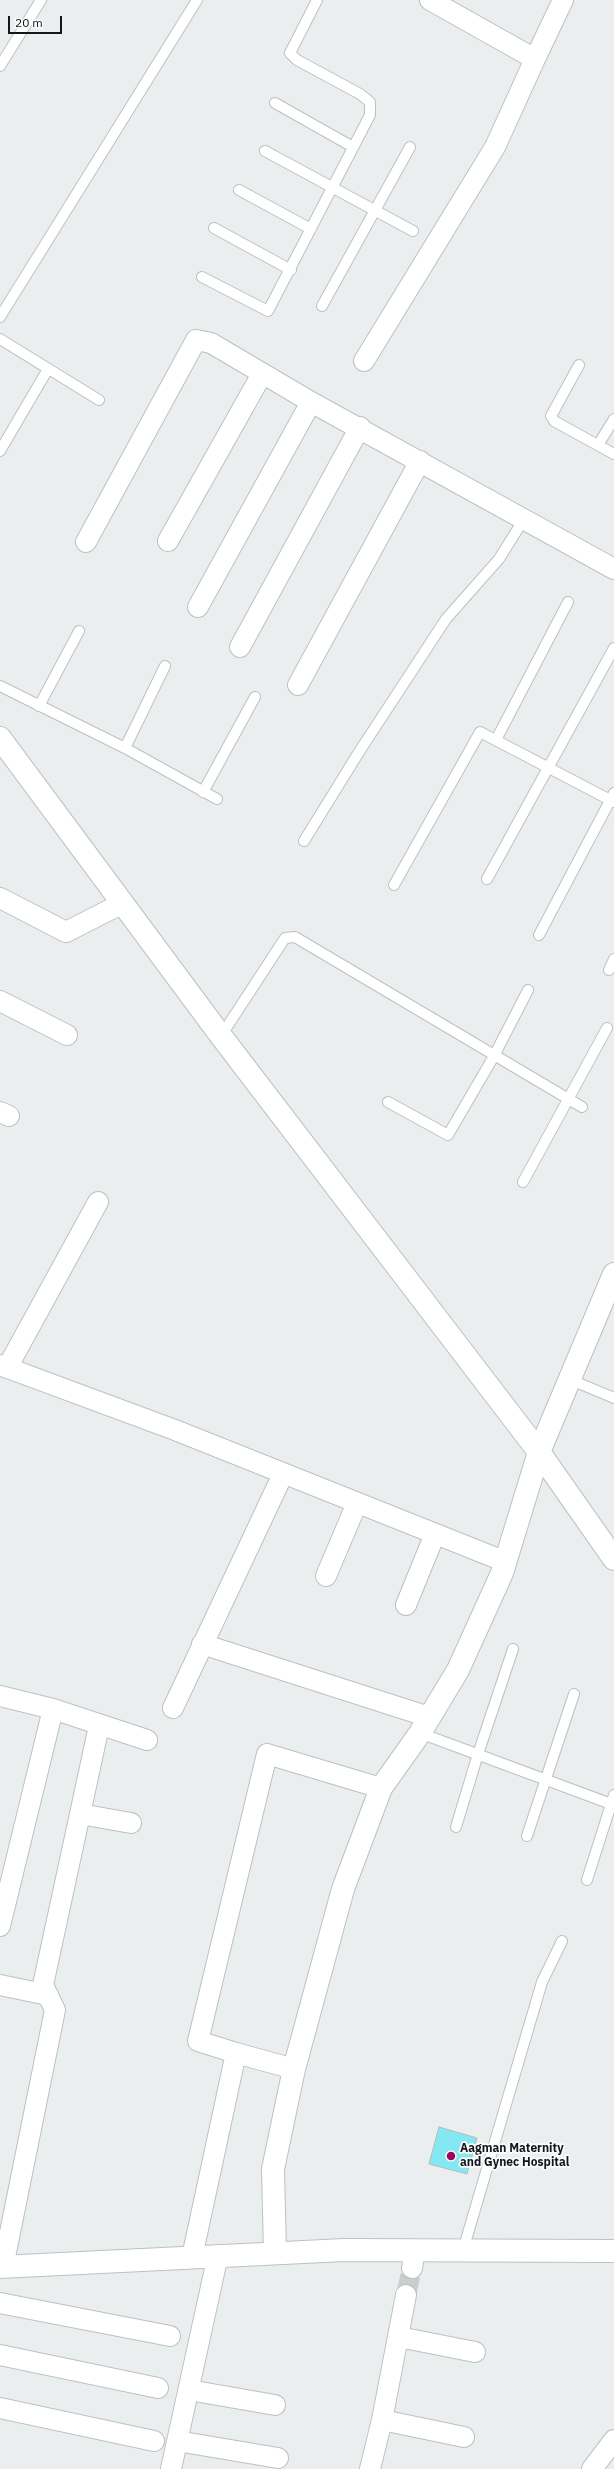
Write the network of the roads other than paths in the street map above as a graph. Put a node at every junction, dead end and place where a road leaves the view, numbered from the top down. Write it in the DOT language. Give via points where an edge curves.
graph roads {
  1 [pos="42,0"];
  2 [pos="197,0"];
  3 [pos="317,0"];
  4 [pos="430,0"];
  5 [pos="564,0"];
  6 [pos="535,59"];
  7 [pos="0,66"];
  8 [pos="275,102"];
  9 [pos="353,147"];
  10 [pos="410,147"];
  11 [pos="265,151"];
  12 [pos="333,188"];
  13 [pos="239,190"];
  14 [pos="375,210"];
  15 [pos="214,228"];
  16 [pos="311,229"];
  17 [pos="413,231"];
  18 [pos="291,270"];
  19 [pos="202,277"];
  20 [pos="322,306"];
  21 [pos="0,318"];
  22 [pos="0,339"];
  23 [pos="364,361"];
  24 [pos="579,365"];
  25 [pos="48,369"];
  26 [pos="262,374"];
  27 [pos="99,400"];
  28 [pos="311,402"];
  29 [pos="614,419"];
  30 [pos="360,427"];
  31 [pos="598,445"];
  32 [pos="0,451"];
  33 [pos="614,454"];
  34 [pos="420,461"];
  35 [pos="524,519"];
  36 [pos="168,541"];
  37 [pos="86,542"];
  38 [pos="614,569"];
  39 [pos="568,602"];
  40 [pos="198,607"];
  41 [pos="79,631"];
  42 [pos="240,647"];
  43 [pos="614,648"];
  44 [pos="165,666"];
  45 [pos="298,685"];
  46 [pos="0,686"];
  47 [pos="255,697"];
  48 [pos="39,706"];
  49 [pos="0,738"];
  50 [pos="496,740"];
  51 [pos="125,748"];
  52 [pos="548,767"];
  53 [pos="203,792"];
  54 [pos="217,799"];
  55 [pos="613,799"];
  56 [pos="304,841"];
  57 [pos="487,879"];
  58 [pos="394,885"];
  59 [pos="0,898"];
  60 [pos="121,904"];
  61 [pos="539,935"];
  62 [pos="614,959"];
  63 [pos="608,970"];
  64 [pos="528,990"];
  65 [pos="0,1001"];
  66 [pos="607,1028"];
  67 [pos="67,1035"];
  68 [pos="220,1036"];
  69 [pos="494,1056"];
  70 [pos="568,1099"];
  71 [pos="388,1102"];
  72 [pos="582,1107"];
  73 [pos="523,1182"];
  74 [pos="98,1202"];
  75 [pos="614,1274"];
  76 [pos="3,1366"];
  77 [pos="571,1380"];
  78 [pos="614,1398"];
  79 [pos="539,1452"];
  80 [pos="283,1474"];
  81 [pos="357,1503"];
  82 [pos="435,1534"];
  83 [pos="614,1559"];
  84 [pos="506,1562"];
  85 [pos="326,1576"];
  86 [pos="406,1605"];
  87 [pos="202,1644"];
  88 [pos="513,1649"];
  89 [pos="574,1694"];
  90 [pos="0,1696"];
  91 [pos="173,1708"];
  92 [pos="52,1709"];
  93 [pos="424,1725"];
  94 [pos="99,1726"];
  95 [pos="147,1740"];
  96 [pos="478,1754"];
  97 [pos="546,1779"];
  98 [pos="381,1788"];
  99 [pos="613,1802"];
  100 [pos="80,1814"];
  101 [pos="131,1823"];
  102 [pos="456,1827"];
  103 [pos="527,1836"];
  104 [pos="587,1880"];
  105 [pos="0,1926"];
  106 [pos="562,1942"];
  107 [pos="0,1986"];
  108 [pos="48,1995"];
  109 [pos="236,2053"];
  110 [pos="294,2069"];
  111 [pos="463,2250"];
  112 [pos="614,2251"];
  113 [pos="275,2253"];
  114 [pos="218,2256"];
  115 [pos="192,2257"];
  116 [pos="2,2267"];
  117 [pos="406,2295"];
  118 [pos="0,2303"];
  119 [pos="170,2336"];
  120 [pos="399,2337"];
  121 [pos="474,2352"];
  122 [pos="0,2355"];
  123 [pos="158,2388"];
  124 [pos="189,2390"];
  125 [pos="275,2406"];
  126 [pos="0,2408"];
  127 [pos="382,2420"];
  128 [pos="464,2437"];
  129 [pos="178,2440"];
  130 [pos="614,2440"];
  131 [pos="154,2442"];
  132 [pos="278,2458"];
  133 [pos="171,2469"];
  134 [pos="370,2469"];
  135 [pos="592,2469"];
  1 -- 7 [label="lane"];
  2 -- 21 [label="lane"];
  3 -- 9 [label="lane" via="290,53 297,60 370,102 370,115"];
  4 -- 6 [label="street"];
  5 -- 6 [label="street"];
  6 -- 23 [label="street" via="495,148"];
  8 -- 9 [label="lane"];
  9 -- 12 [label="lane"];
  10 -- 14 [label="lane"];
  11 -- 12 [label="lane"];
  12 -- 14 [label="lane"];
  12 -- 16 [label="lane"];
  13 -- 16 [label="lane"];
  14 -- 17 [label="lane"];
  14 -- 20 [label="lane"];
  15 -- 18 [label="lane"];
  16 -- 18 [label="lane"];
  18 -- 19 [label="lane" via="268,311"];
  22 -- 25 [label="lane"];
  24 -- 31 [label="lane" via="551,416 554,421"];
  25 -- 27 [label="lane"];
  25 -- 32 [label="lane"];
  26 -- 28 [label="street"];
  26 -- 36 [label="street"];
  26 -- 37 [label="street" via="211,343 196,340"];
  28 -- 30 [label="street"];
  28 -- 40 [label="street"];
  29 -- 31 [label="lane"];
  30 -- 34 [label="street"];
  30 -- 42 [label="street"];
  31 -- 33 [label="lane"];
  34 -- 35 [label="street"];
  34 -- 45 [label="street"];
  35 -- 38 [label="street"];
  35 -- 56 [label="lane" via="499,558 446,619"];
  39 -- 50 [label="lane"];
  41 -- 48 [label="lane"];
  43 -- 52 [label="lane"];
  44 -- 51 [label="lane"];
  46 -- 48 [label="lane"];
  47 -- 53 [label="lane"];
  48 -- 51 [label="lane"];
  49 -- 60 [label="street"];
  50 -- 52 [label="lane"];
  50 -- 58 [label="lane" via="480,732"];
  51 -- 53 [label="lane"];
  52 -- 55 [label="lane"];
  52 -- 57 [label="lane"];
  53 -- 54 [label="lane"];
  55 -- 61 [label="lane"];
  59 -- 60 [label="street" via="66,932"];
  60 -- 68 [label="street"];
  62 -- 63 [label="lane"];
  64 -- 69 [label="lane"];
  65 -- 67 [label="street"];
  66 -- 70 [label="lane"];
  68 -- 69 [label="lane" via="285,938 295,937"];
  68 -- 79 [label="street"];
  69 -- 70 [label="lane"];
  69 -- 71 [label="lane" via="448,1135"];
  70 -- 72 [label="lane"];
  70 -- 73 [label="lane"];
  74 -- 76 [label="street"];
  75 -- 77 [label="street"];
  76 -- 80 [label="street" via="175,1430"];
  77 -- 78 [label="lane"];
  77 -- 79 [label="street"];
  79 -- 83 [label="street"];
  79 -- 84 [label="street"];
  80 -- 81 [label="street"];
  80 -- 87 [label="street"];
  81 -- 82 [label="street"];
  81 -- 85 [label="street"];
  82 -- 84 [label="street"];
  82 -- 86 [label="street"];
  84 -- 93 [label="street" via="458,1670"];
  87 -- 91 [label="street"];
  87 -- 93 [label="street"];
  88 -- 96 [label="lane"];
  89 -- 97 [label="lane"];
  90 -- 92 [label="street"];
  92 -- 94 [label="street"];
  92 -- 105 [label="street"];
  93 -- 96 [label="lane"];
  93 -- 98 [label="street"];
  94 -- 95 [label="street"];
  94 -- 100 [label="street"];
  96 -- 97 [label="lane"];
  96 -- 102 [label="lane"];
  97 -- 99 [label="lane"];
  97 -- 103 [label="lane"];
  98 -- 109 [label="street" via="267,1754 198,2041"];
  98 -- 110 [label="street" via="343,1889"];
  99 -- 104 [label="lane"];
  100 -- 101 [label="street"];
  100 -- 108 [label="street" via="43,1985"];
  106 -- 111 [label="lane" via="542,1982"];
  107 -- 108 [label="street"];
  108 -- 116 [label="street" via="55,2010"];
  109 -- 110 [label="street"];
  109 -- 115 [label="street"];
  110 -- 113 [label="street" via="273,2169"];
  111 -- 112 [label="street"];
  111 -- 113 [label="street" via="413,2259"];
  113 -- 114 [label="street"];
  114 -- 115 [label="street"];
  114 -- 124 [label="street"];
  115 -- 116 [label="street"];
  117 -- 120 [label="street"];
  118 -- 119 [label="street"];
  120 -- 121 [label="street"];
  120 -- 127 [label="street"];
  122 -- 123 [label="street"];
  124 -- 125 [label="street"];
  124 -- 129 [label="street"];
  126 -- 131 [label="street"];
  127 -- 128 [label="street"];
  127 -- 134 [label="street"];
  129 -- 132 [label="street"];
  129 -- 133 [label="street"];
  130 -- 135 [label="street"];
}
